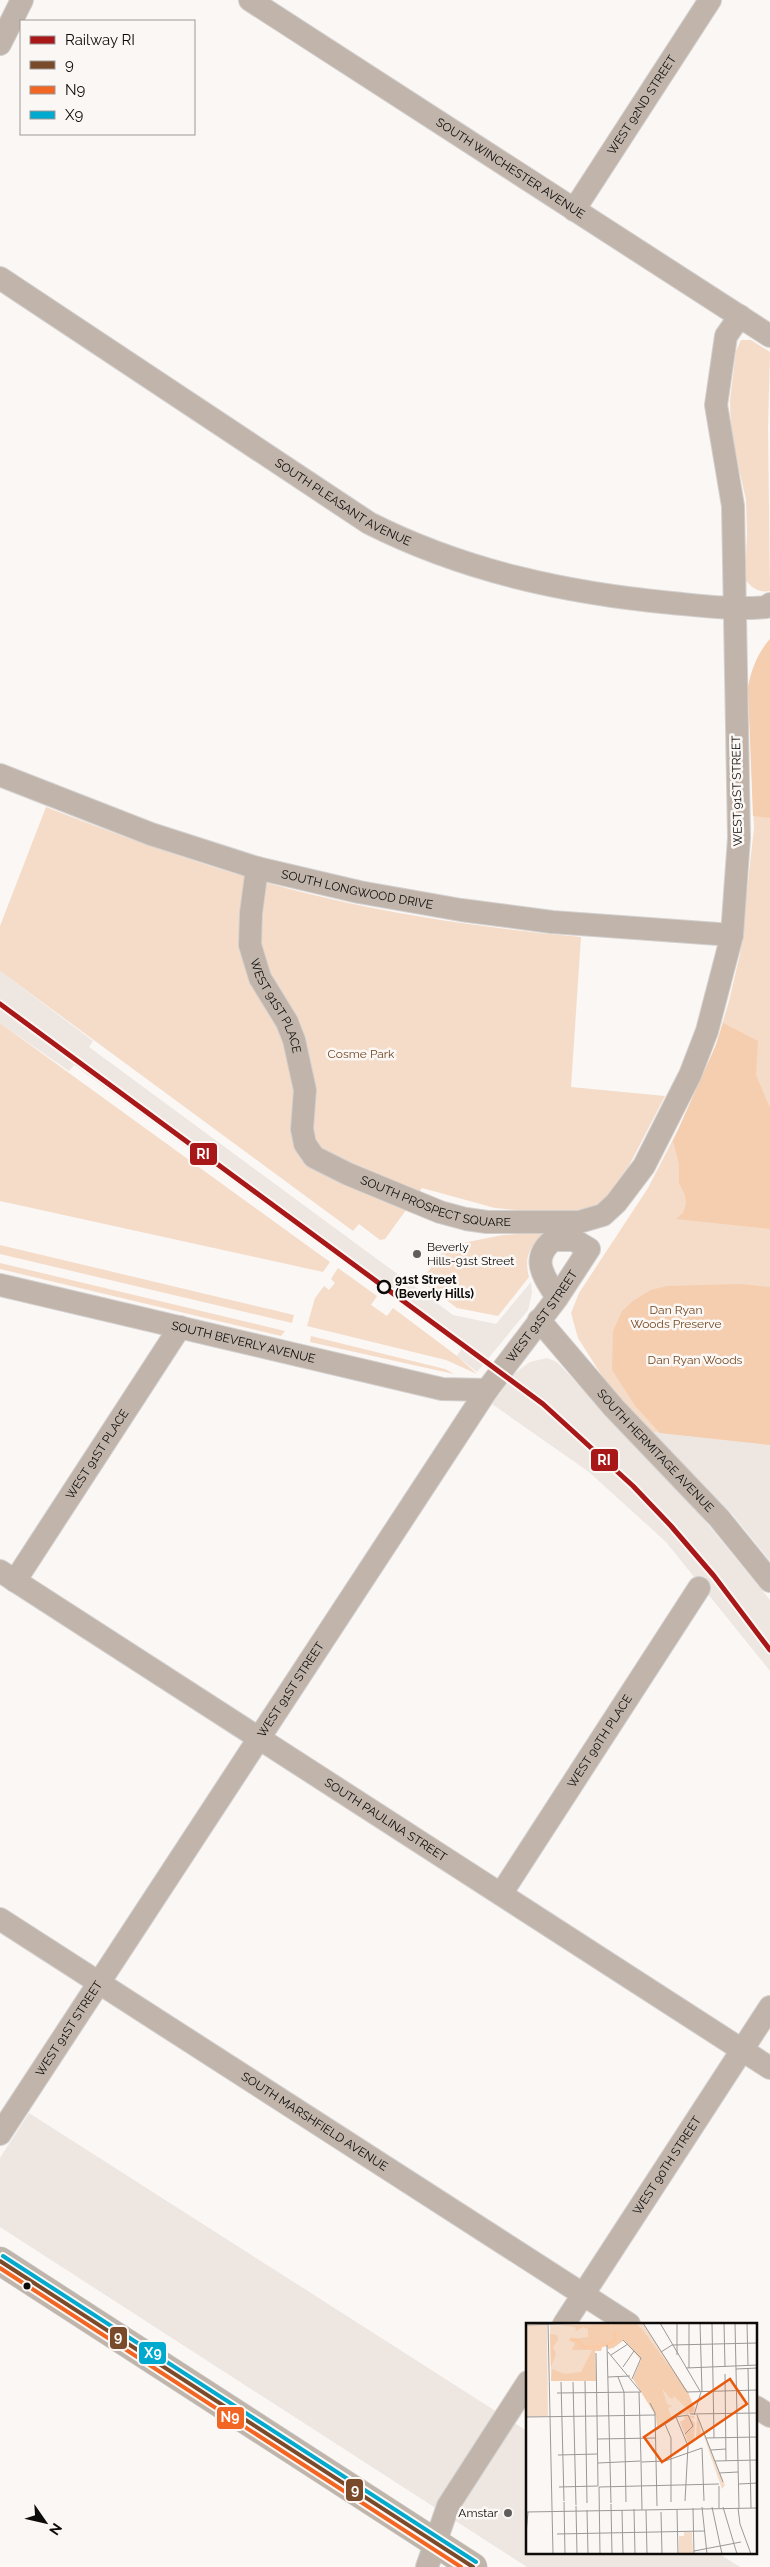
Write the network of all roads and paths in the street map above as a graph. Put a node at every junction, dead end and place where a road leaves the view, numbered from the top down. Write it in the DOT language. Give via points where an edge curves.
graph roads {
  1 [pos="22,0"];
  2 [pos="250,0"];
  3 [pos="710,0"];
  4 [pos="0,44"];
  5 [pos="574,210"];
  6 [pos="0,278"];
  7 [pos="740,316"];
  8 [pos="770,336"];
  9 [pos="770,604"];
  10 [pos="733,608"];
  11 [pos="0,775"];
  12 [pos="258,868"];
  13 [pos="732,935"];
  14 [pos="305,1144"];
  15 [pos="579,1222"];
  16 [pos="0,1285"];
  17 [pos="556,1298"];
  18 [pos="540,1320"];
  19 [pos="180,1327"];
  20 [pos="487,1390"];
  21 [pos="7,1576"];
  22 [pos="770,1581"];
  23 [pos="699,1588"];
  24 [pos="258,1737"];
  25 [pos="500,1894"];
  26 [pos="0,1919"];
  27 [pos="98,1983"];
  28 [pos="770,2007"];
  29 [pos="742,2050"];
  30 [pos="770,2068"];
  31 [pos="0,2134"];
  32 [pos="0,2261"];
  33 [pos="583,2296"];
  34 [pos="565,2323"];
  35 [pos="627,2323"];
  36 [pos="526,2385"];
  37 [pos="758,2408"];
  38 [pos="770,2416"];
  39 [pos="432,2555"];
  40 [pos="474,2567"];
  1 -- 4 [label="street"];
  2 -- 5 [label="street, SOUTH WINCHESTER AVENUE"];
  3 -- 5 [label="street, WEST 92ND STREET"];
  5 -- 7 [label="street, SOUTH WINCHESTER AVENUE"];
  6 -- 10 [label="street, SOUTH PLEASANT AVENUE" via="370,523 405,541 499,574 605,597"];
  7 -- 8 [label="street, SOUTH WINCHESTER AVENUE"];
  7 -- 10 [label="street, WEST 91ST STREET" via="726,336 716,405 733,506"];
  9 -- 10 [label="street, SOUTH PLEASANT AVENUE" via="766,607"];
  10 -- 13 [label="street, WEST 91ST STREET" via="739,838"];
  11 -- 12 [label="street, SOUTH LONGWOOD DRIVE" via="152,834"];
  12 -- 13 [label="street, SOUTH LONGWOOD DRIVE" via="359,892 461,910 552,922"];
  12 -- 14 [label="street, WEST 91ST PLACE" via="250,946 260,978 287,1022 294,1040 305,1090 302,1129"];
  13 -- 15 [label="street, WEST 91ST STREET" via="707,1031 690,1075 644,1166 630,1187 603,1215"];
  14 -- 15 [label="street, SOUTH PROSPECT SQUARE" via="314,1157 348,1174 457,1217 487,1222"];
  16 -- 19 [label="street, SOUTH BEVERLY AVENUE"];
  17 -- 17 [label="street, WEST 91ST STREET" via="541,1270 540,1258 545,1246 553,1240 574,1240 589,1249"];
  17 -- 18 [label="street, WEST 91ST STREET"];
  18 -- 20 [label="street, WEST 91ST STREET"];
  18 -- 22 [label="street, SOUTH HERMITAGE AVENUE" via="614,1408 719,1518"];
  19 -- 20 [label="street, SOUTH BEVERLY AVENUE" via="442,1389"];
  19 -- 21 [label="street, WEST 91ST PLACE"];
  20 -- 24 [label="street, WEST 91ST STREET"];
  21 -- 24 [label="street, SOUTH PAULINA STREET"];
  23 -- 25 [label="street, WEST 90TH PLACE"];
  24 -- 25 [label="street, SOUTH PAULINA STREET"];
  24 -- 27 [label="street, WEST 91ST STREET"];
  25 -- 29 [label="street, SOUTH PAULINA STREET"];
  26 -- 27 [label="street, SOUTH MARSHFIELD AVENUE"];
  27 -- 31 [label="street, WEST 91ST STREET"];
  27 -- 33 [label="street, SOUTH MARSHFIELD AVENUE"];
  28 -- 29 [label="street, WEST 90TH STREET"];
  29 -- 30 [label="street, SOUTH PAULINA STREET"];
  29 -- 33 [label="street, WEST 90TH STREET"];
  32 -- 39 [label="main road"];
  33 -- 34 [label="street, WEST 90TH STREET"];
  33 -- 35 [label="street, SOUTH MARSHFIELD AVENUE"];
  36 -- 39 [label="street" via="448,2506"];
  37 -- 38 [label="street"];
  39 -- 40 [label="main road"];
}
